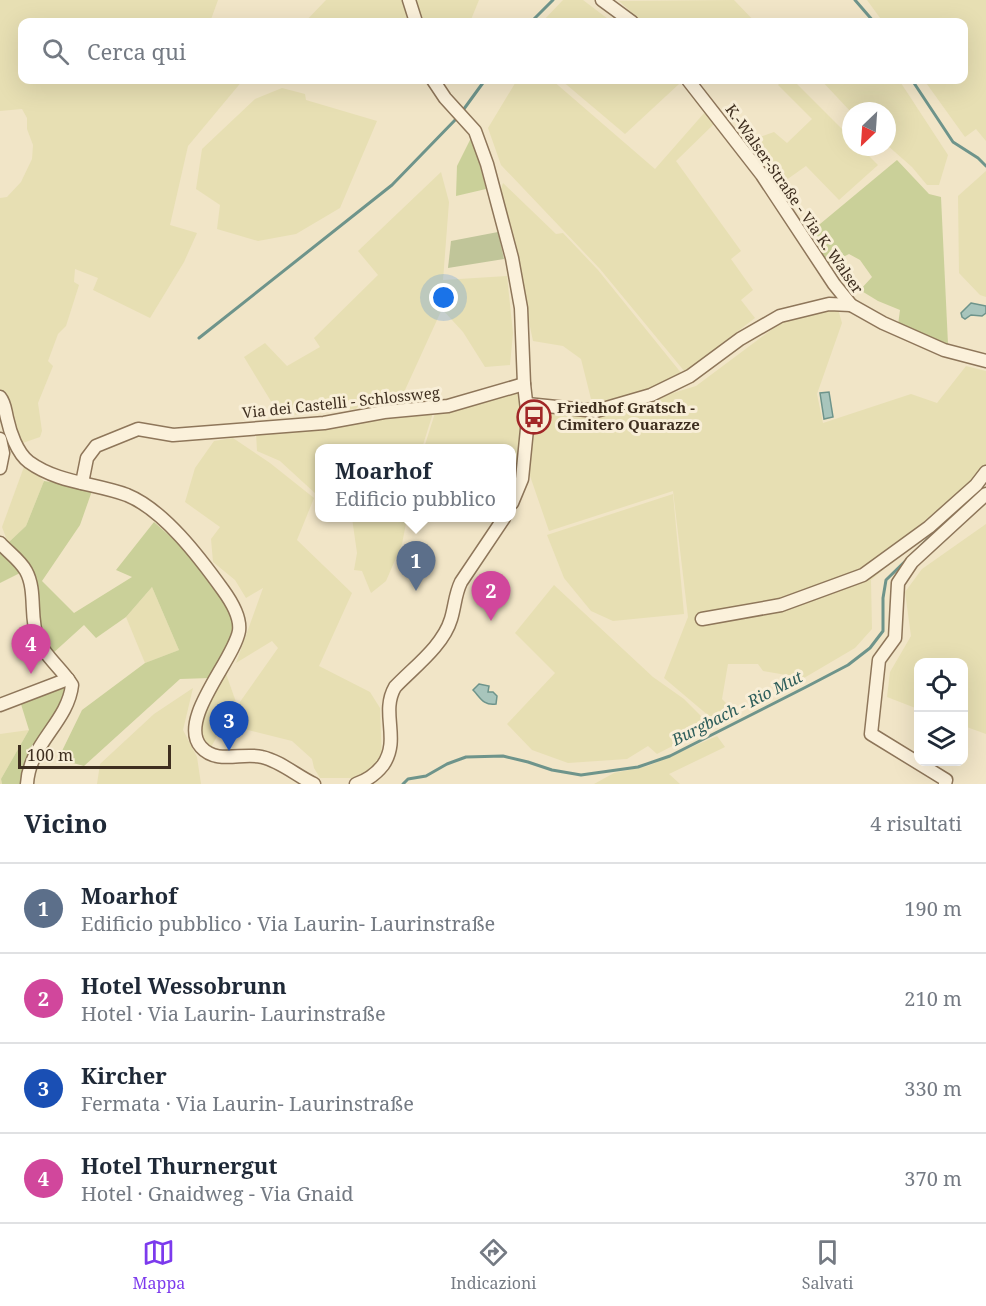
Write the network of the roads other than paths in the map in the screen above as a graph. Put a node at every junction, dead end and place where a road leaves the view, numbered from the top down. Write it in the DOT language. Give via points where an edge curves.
graph roads {
  1 [pos="409,0"];
  2 [pos="602,0"];
  3 [pos="415,18"];
  4 [pos="627,18"];
  5 [pos="436,84"];
  6 [pos="691,84"];
  7 [pos="851,305"];
  8 [pos="986,361"];
  9 [pos="524,384"];
  10 [pos="0,397"];
  11 [pos="527,404"];
  12 [pos="0,438"];
  13 [pos="0,468"];
  14 [pos="986,472"];
  15 [pos="82,483"];
  16 [pos="516,494"];
  17 [pos="986,494"];
  18 [pos="501,522"];
  19 [pos="3,546"];
  20 [pos="702,619"];
  21 [pos="68,679"];
  22 [pos="0,705"];
  23 [pos="27,784"];
  24 [pos="314,784"];
  25 [pos="356,784"];
  26 [pos="945,784"];
  1 -- 3 [label="street"];
  2 -- 4 [label="street"];
  5 -- 9 [label="street" via="474,131 482,148 512,258 521,308"];
  6 -- 7 [label="street, K.-Walser-Straße - Via K. Walser" via="762,175"];
  7 -- 8 [label="street, K.-Walser-Straße - Via K. Walser" via="944,351"];
  7 -- 11 [label="street" via="829,304 780,316 740,339 690,376 651,395 596,411"];
  9 -- 11 [label="street"];
  9 -- 15 [label="street, Via dei Castelli - Schlossweg" via="448,406 324,423 173,435 138,429 96,446 87,458"];
  10 -- 15 [label="street" via="17,446 27,460 58,478"];
  11 -- 16 [label="street" via="526,454"];
  12 -- 13 [label="street"];
  14 -- 20 [label="street" via="929,527 863,575 781,605"];
  15 -- 24 [label="street" via="127,496 148,507 198,557 235,609 239,629 235,644 195,724 201,747 225,757 259,756"];
  17 -- 26 [label="street" via="912,562 898,583 895,638 879,660 876,676 871,734 946,780"];
  18 -- 25 [label="street" via="461,582 451,620 441,639 391,695 388,704 392,746 387,758 377,773"];
  19 -- 21 [label="street" via="26,571 39,644"];
  21 -- 22 [label="street"];
  21 -- 23 [label="street" via="72,685 68,703 33,757"];
}
